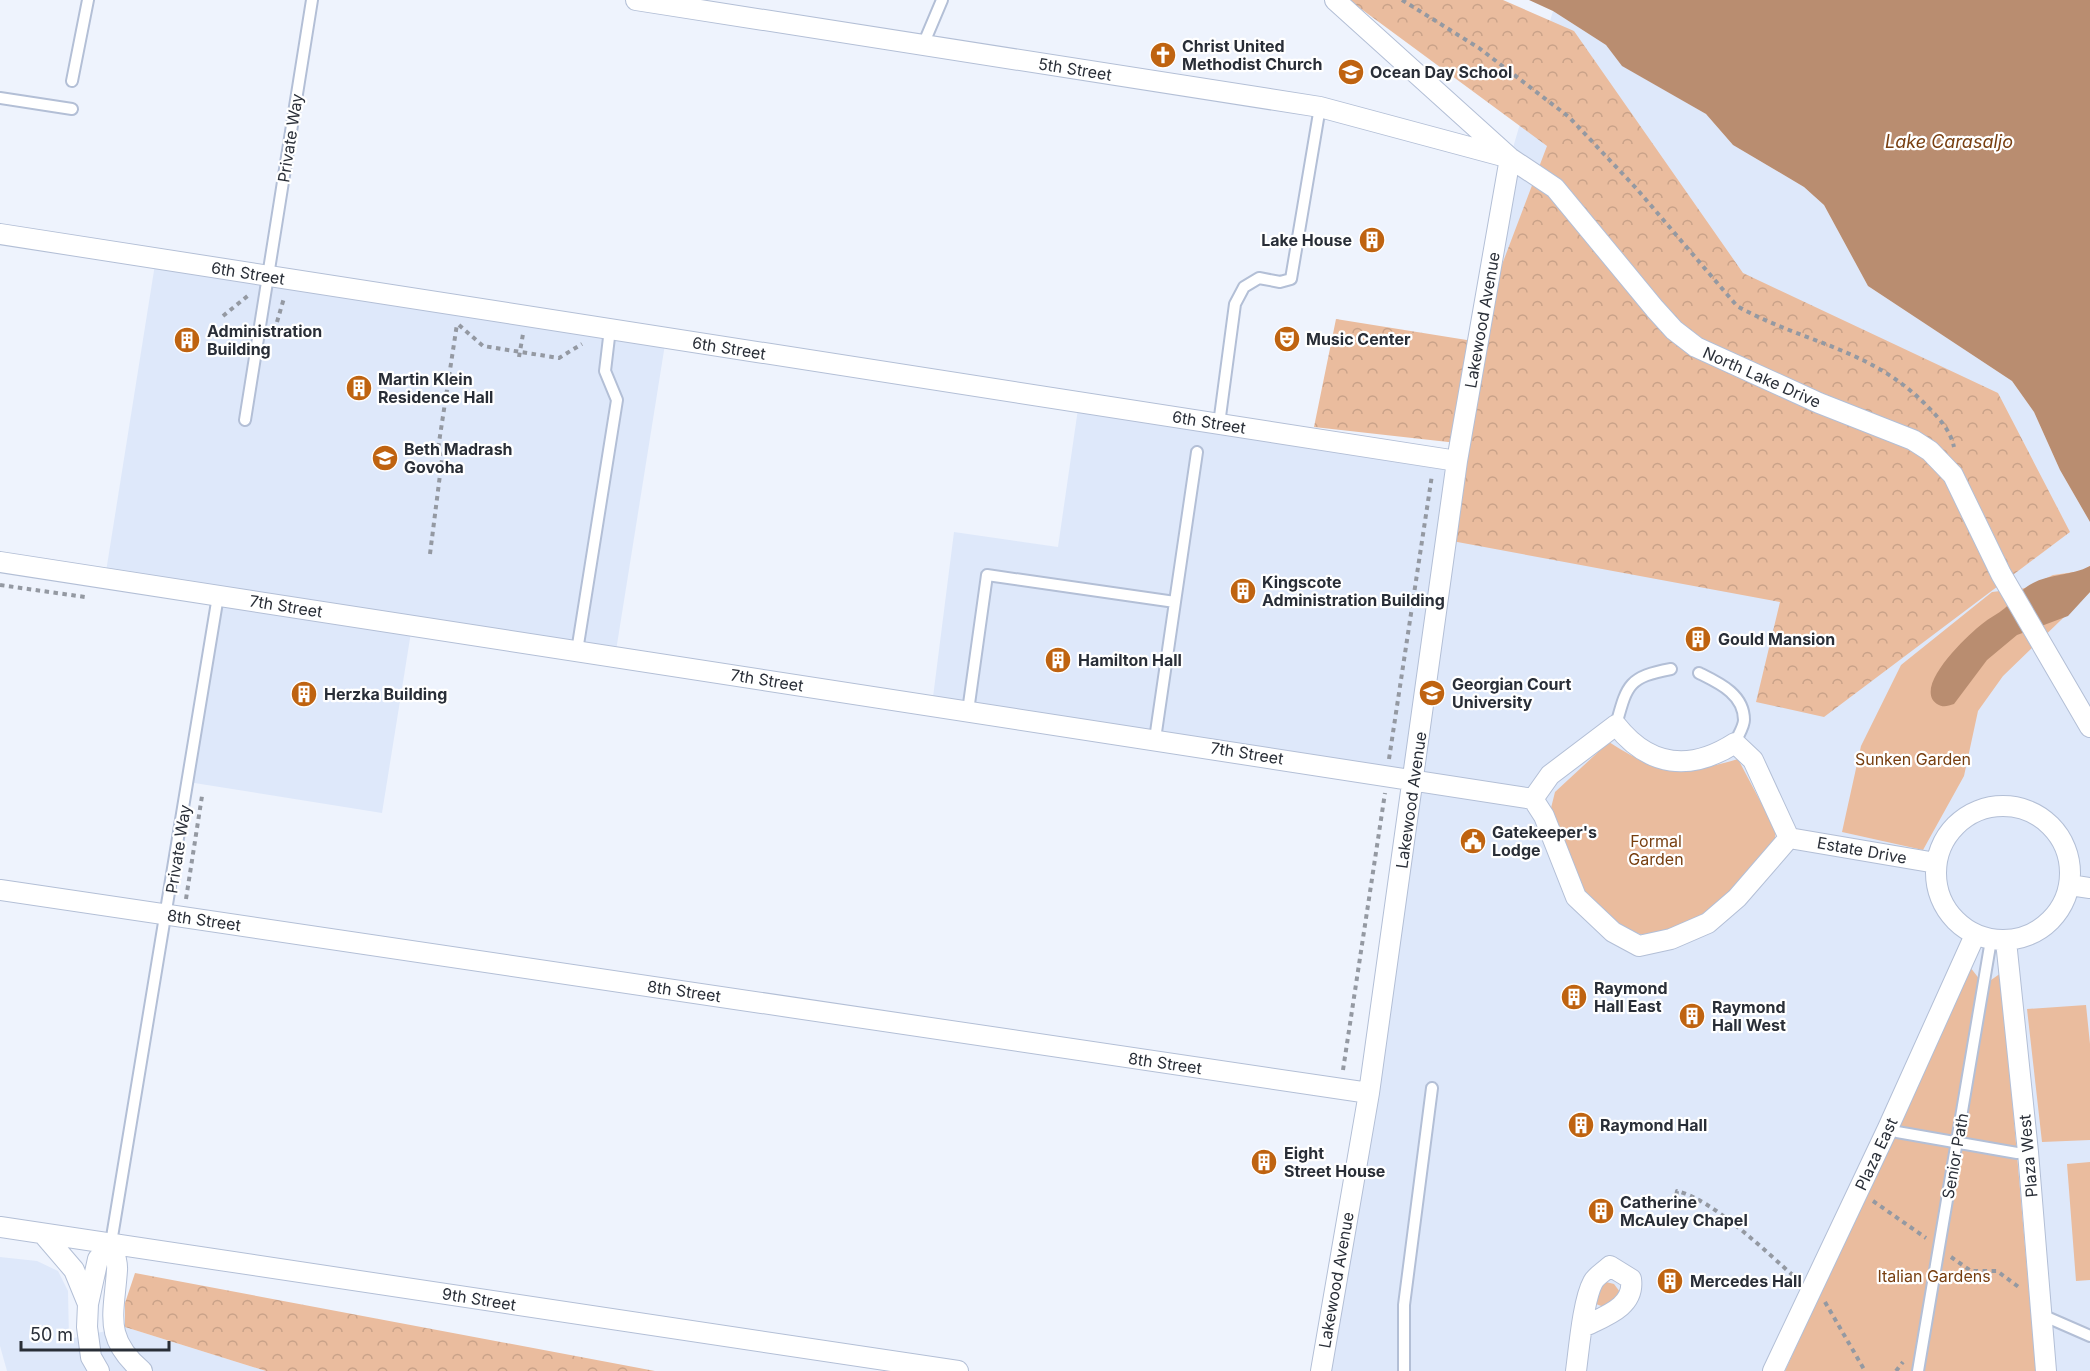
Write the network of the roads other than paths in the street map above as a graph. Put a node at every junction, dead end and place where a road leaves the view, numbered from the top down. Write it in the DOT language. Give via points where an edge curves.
graph roads {
  1 [pos="88,0"];
  2 [pos="312,0"];
  3 [pos="942,0"];
  4 [pos="1335,0"];
  5 [pos="645,1"];
  6 [pos="922,45"];
  7 [pos="72,81"];
  8 [pos="0,98"];
  9 [pos="1320,107"];
  10 [pos="72,109"];
  11 [pos="1510,158"];
  12 [pos="0,234"];
  13 [pos="268,276"];
  14 [pos="610,329"];
  15 [pos="246,420"];
  16 [pos="1219,424"];
  17 [pos="1197,452"];
  18 [pos="1457,461"];
  19 [pos="0,562"];
  20 [pos="218,596"];
  21 [pos="1175,602"];
  22 [pos="577,651"];
  23 [pos="1671,669"];
  24 [pos="1699,673"];
  25 [pos="968,711"];
  26 [pos="1616,725"];
  27 [pos="2090,727"];
  28 [pos="1155,739"];
  29 [pos="1735,743"];
  30 [pos="1414,779"];
  31 [pos="1533,800"];
  32 [pos="1788,838"];
  33 [pos="1936,863"];
  34 [pos="2070,885"];
  35 [pos="2090,888"];
  36 [pos="0,890"];
  37 [pos="167,915"];
  38 [pos="1990,939"];
  39 [pos="1432,1088"];
  40 [pos="1369,1093"];
  41 [pos="1888,1128"];
  42 [pos="1957,1143"];
  43 [pos="2028,1152"];
  44 [pos="0,1227"];
  45 [pos="44,1235"];
  46 [pos="111,1243"];
  47 [pos="88,1304"];
  48 [pos="2042,1315"];
  49 [pos="1583,1327"];
  50 [pos="2090,1336"];
  51 [pos="99,1371"];
  52 [pos="142,1371"];
  53 [pos="958,1371"];
  54 [pos="1321,1371"];
  55 [pos="1404,1371"];
  56 [pos="1576,1371"];
  57 [pos="1773,1371"];
  58 [pos="1918,1371"];
  59 [pos="2046,1371"];
  1 -- 7 [label="lane"];
  2 -- 13 [label="lane, Private Way"];
  3 -- 6 [label="lane"];
  4 -- 11 [label="street, North Lake Drive"];
  5 -- 6 [label="street, 5th Street"];
  6 -- 9 [label="street, 5th Street"];
  8 -- 10 [label="lane"];
  9 -- 11 [label="street, 5th Street"];
  9 -- 16 [label="lane" via="1291,279 1280,282 1259,278 1244,287 1235,304"];
  11 -- 18 [label="street, Lakewood Avenue"];
  11 -- 27 [label="street, North Lake Drive" via="1555,188 1655,309 1696,347 1819,403 1913,440 1930,451 1953,475 2001,574"];
  12 -- 13 [label="street, 6th Street"];
  13 -- 14 [label="street, 6th Street" via="459,315"];
  13 -- 15 [label="lane, Private Way"];
  14 -- 16 [label="street, 6th Street"];
  14 -- 22 [label="lane" via="605,371 617,400"];
  16 -- 18 [label="street, 6th Street"];
  17 -- 21 [label="lane"];
  18 -- 30 [label="street, Lakewood Avenue"];
  19 -- 20 [label="street, 7th Street"];
  20 -- 22 [label="street, 7th Street"];
  20 -- 37 [label="lane, Private Way"];
  21 -- 25 [label="lane" via="987,575"];
  21 -- 28 [label="lane"];
  22 -- 25 [label="street, 7th Street"];
  23 -- 26 [label="lane" via="1644,674 1625,691"];
  24 -- 29 [label="lane" via="1723,685 1739,700 1744,721"];
  25 -- 28 [label="street, 7th Street"];
  26 -- 29 [label="street" via="1631,744 1671,760 1692,761 1716,755"];
  26 -- 31 [label="street" via="1550,775"];
  28 -- 30 [label="street, 7th Street"];
  29 -- 32 [label="street" via="1752,760"];
  30 -- 31 [label="street, 7th Street"];
  30 -- 40 [label="street, Lakewood Avenue"];
  31 -- 32 [label="street" via="1544,816 1576,897 1613,933 1639,946 1671,939 1708,923 1737,898"];
  32 -- 33 [label="street, Estate Drive"];
  33 -- 34 [label="street" via="1941,844 1968,815 2005,806 2025,809 2056,832 2066,849"];
  33 -- 38 [label="street" via="1936,885 1943,906 1956,923"];
  34 -- 35 [label="street"];
  34 -- 38 [label="street" via="2061,908 2047,925 2028,936"];
  36 -- 37 [label="street, 8th Street"];
  37 -- 40 [label="street, 8th Street"];
  37 -- 46 [label="lane, Private Way"];
  38 -- 41 [label="street, Plaza East"];
  38 -- 42 [label="lane, Senior Path"];
  38 -- 43 [label="street, Plaza West"];
  39 -- 55 [label="lane" via="1404,1305"];
  40 -- 54 [label="street, Lakewood Avenue"];
  41 -- 42 [label="lane"];
  41 -- 57 [label="street, Plaza East"];
  42 -- 43 [label="lane"];
  42 -- 58 [label="lane, Senior Path"];
  43 -- 48 [label="street, Plaza West"];
  44 -- 45 [label="street, 9th Street"];
  45 -- 46 [label="street, 9th Street"];
  45 -- 47 [label="street" via="74,1270"];
  46 -- 47 [label="street" via="99,1259"];
  46 -- 52 [label="street" via="118,1268 113,1329 130,1360"];
  46 -- 53 [label="street, 9th Street"];
  47 -- 51 [label="street" via="91,1358"];
  48 -- 50 [label="lane"];
  48 -- 59 [label="street, Plaza West"];
  49 -- 56 [label="street"];
}
